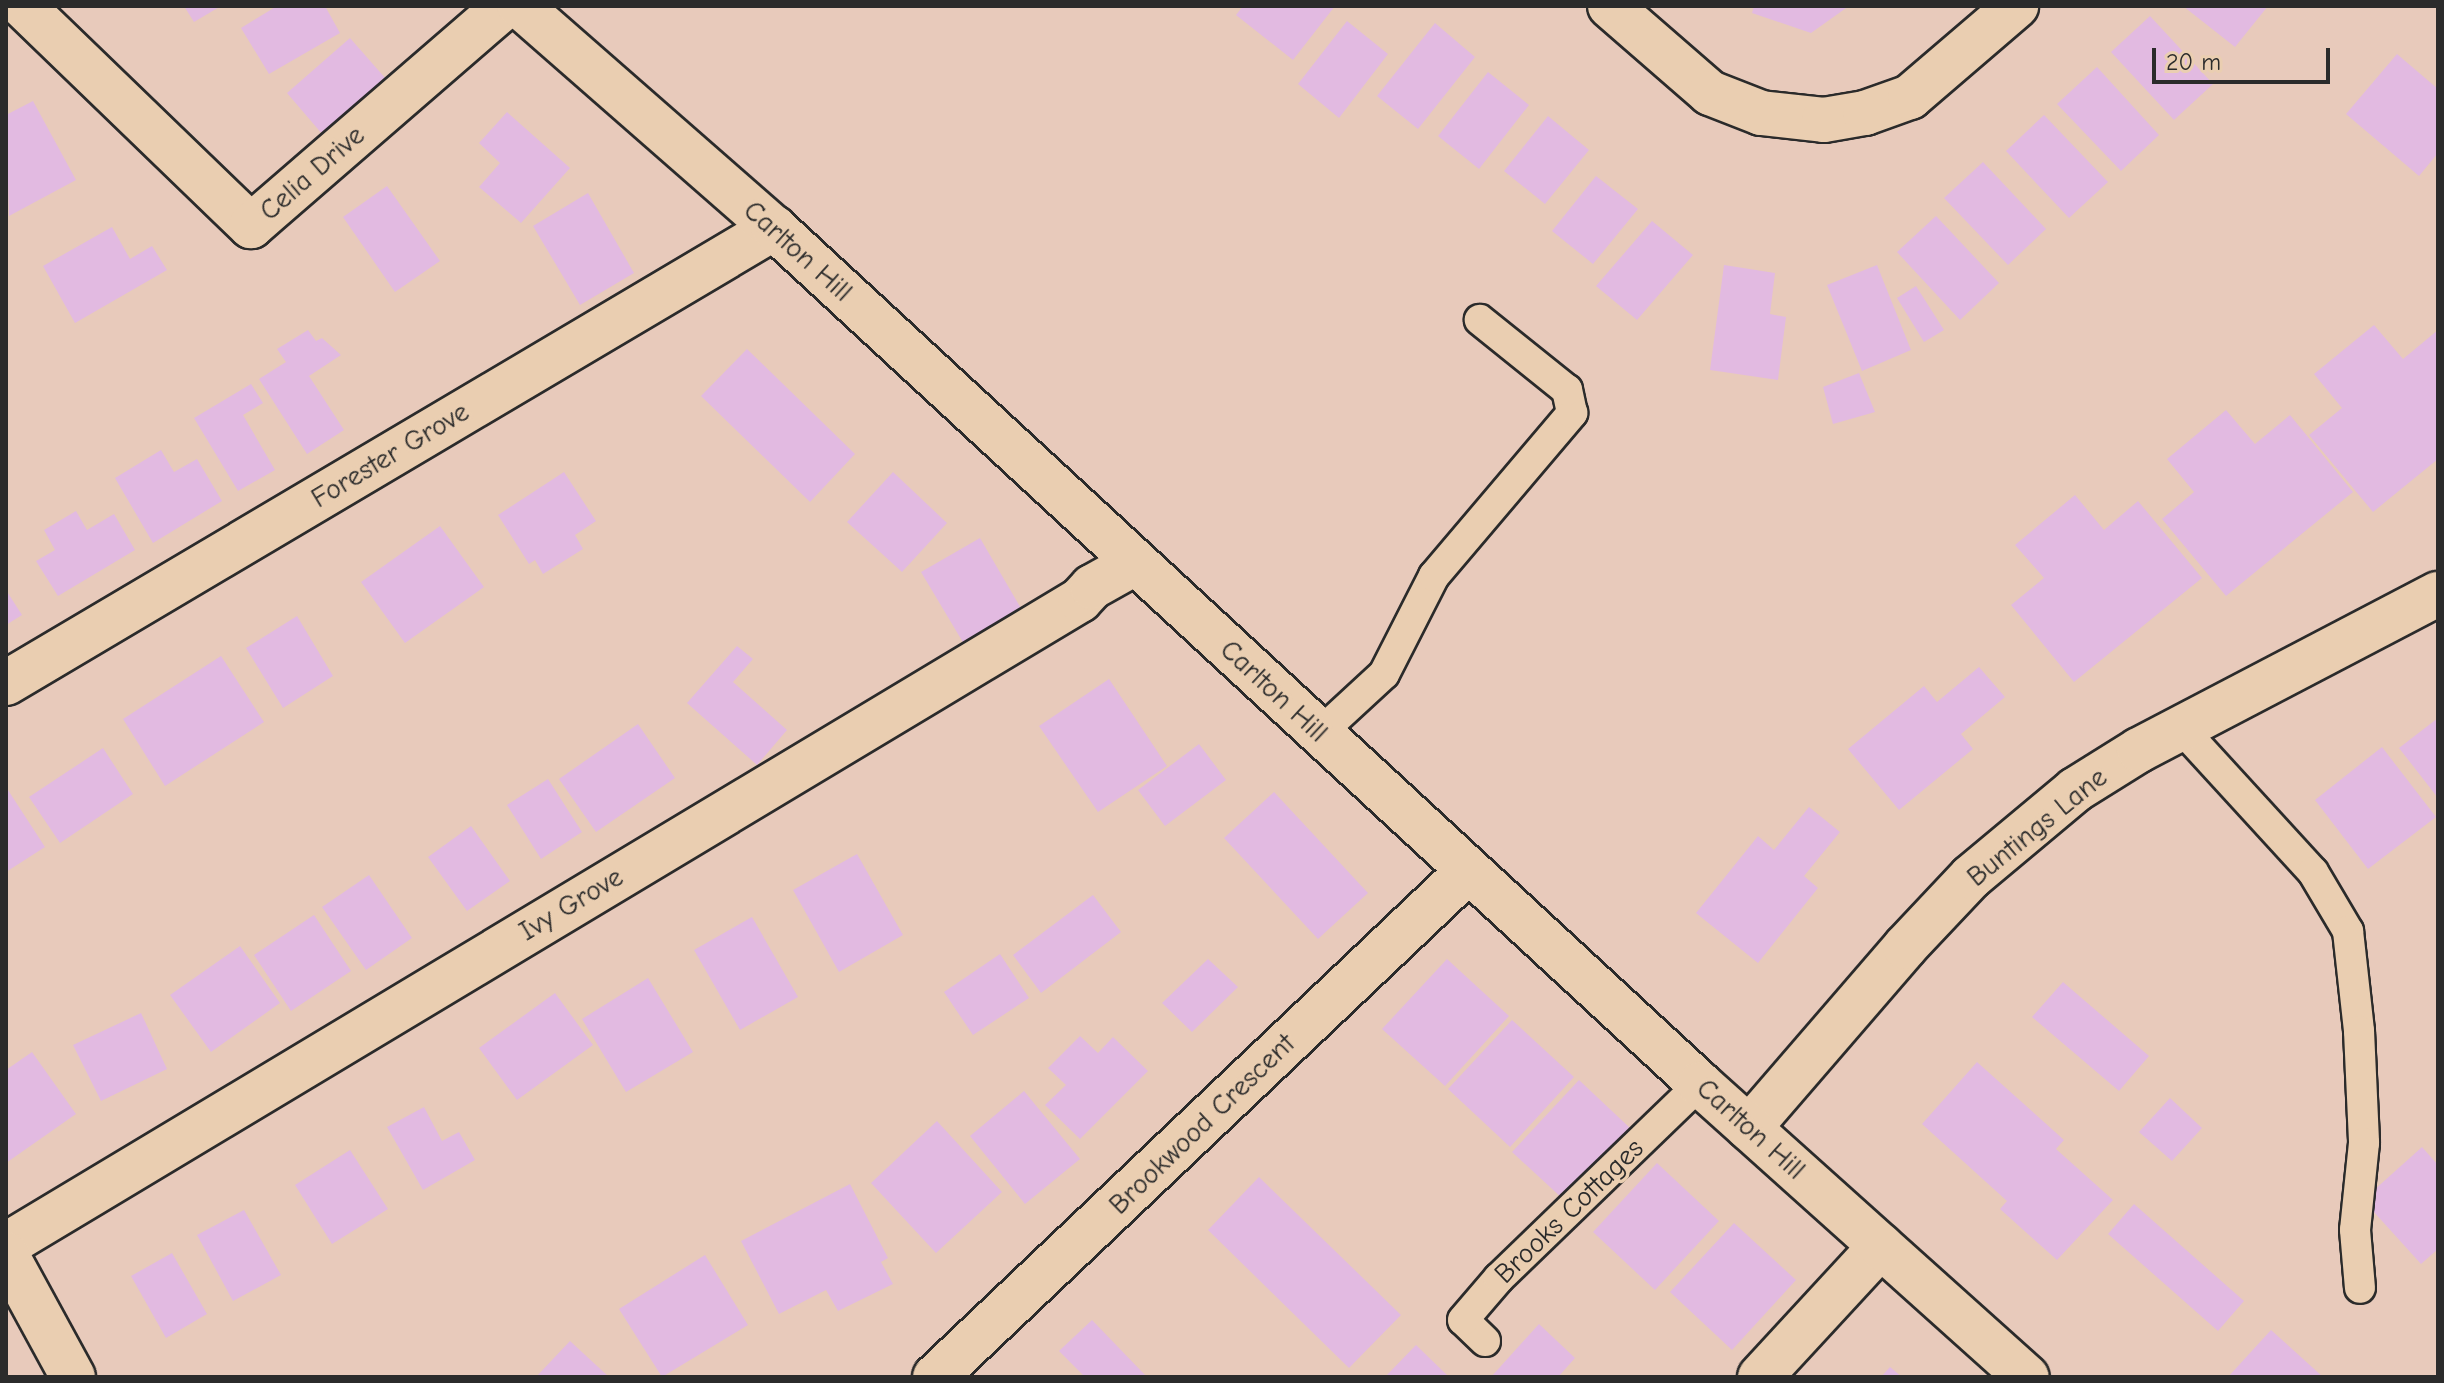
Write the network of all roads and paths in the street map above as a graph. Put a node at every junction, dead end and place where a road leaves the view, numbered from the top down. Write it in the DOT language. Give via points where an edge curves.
graph roads {
  1 [pos="23,6"];
  2 [pos="505,6"];
  3 [pos="520,6"];
  4 [pos="1610,6"];
  5 [pos="2016,6"];
  6 [pos="774,228"];
  7 [pos="1480,320"];
  8 [pos="1135,563"];
  9 [pos="2438,594"];
  10 [pos="6,683"];
  11 [pos="2181,728"];
  12 [pos="1320,733"];
  13 [pos="1469,870"];
  14 [pos="1700,1084"];
  15 [pos="1749,1128"];
  16 [pos="6,1245"];
  17 [pos="1881,1246"];
  18 [pos="6,1254"];
  19 [pos="2360,1288"];
  20 [pos="1485,1341"];
  21 [pos="73,1377"];
  22 [pos="935,1377"];
  23 [pos="1760,1377"];
  24 [pos="2027,1377"];
  1 -- 2 [label="street, Celia Drive" via="251,226"];
  3 -- 6 [label="street, Carlton Hill"];
  4 -- 5 [label="street" via="1710,93 1761,113 1824,120 1910,97"];
  6 -- 8 [label="street, Carlton Hill"];
  6 -- 10 [label="street, Forester Grove"];
  7 -- 12 [label="lane" via="1567,390 1572,413 1434,576 1384,674"];
  8 -- 12 [label="street, Carlton Hill"];
  8 -- 16 [label="street, Ivy Grove"];
  9 -- 11 [label="street, Buntings Lane"];
  11 -- 15 [label="street, Buntings Lane" via="2075,790 1971,877"];
  11 -- 19 [label="lane" via="2313,872 2348,931 2364,1143 2355,1230"];
  12 -- 13 [label="street, Carlton Hill"];
  13 -- 14 [label="street, Carlton Hill"];
  13 -- 22 [label="street, Brookwood Crescent"];
  14 -- 15 [label="street, Carlton Hill"];
  14 -- 20 [label="lane, Brooks Cottages" via="1499,1278 1463,1320"];
  15 -- 17 [label="street, Carlton Hill"];
  17 -- 23 [label="street"];
  17 -- 24 [label="street, Carlton Hill"];
  18 -- 21 [label="street"];
}
